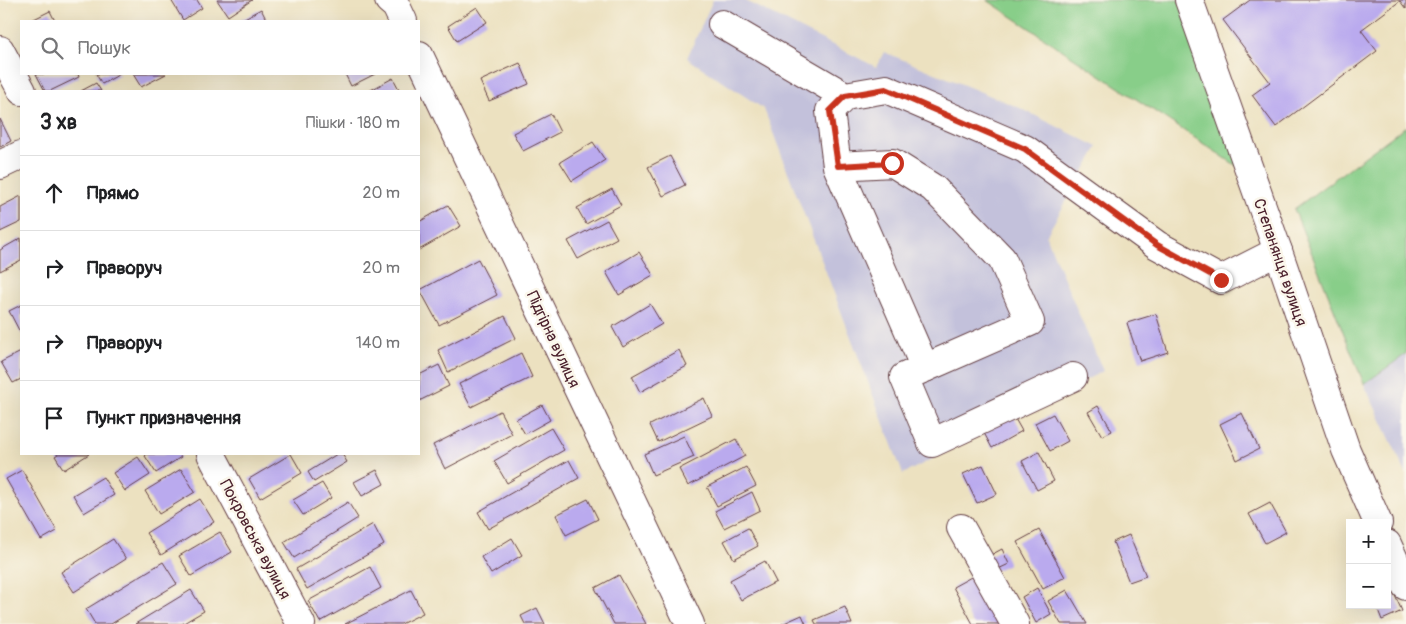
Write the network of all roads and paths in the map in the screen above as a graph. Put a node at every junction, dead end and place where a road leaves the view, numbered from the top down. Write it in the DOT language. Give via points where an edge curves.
graph roads {
  1 [pos="389,0"];
  2 [pos="1189,0"];
  3 [pos="403,20"];
  4 [pos="722,24"];
  5 [pos="0,50"];
  6 [pos="420,57"];
  7 [pos="21,90"];
  8 [pos="845,96"];
  9 [pos="20,155"];
  10 [pos="0,165"];
  11 [pos="838,166"];
  12 [pos="1278,251"];
  13 [pos="925,368"];
  14 [pos="1072,377"];
  15 [pos="212,455"];
  16 [pos="1376,519"];
  17 [pos="960,528"];
  18 [pos="1391,553"];
  19 [pos="1406,586"];
  20 [pos="300,624"];
  21 [pos="690,624"];
  22 [pos="1015,624"];
  1 -- 3 [label="street"];
  2 -- 12 [label="street, Степанянця вулиця"];
  4 -- 8 [label="street"];
  5 -- 7 [label="street"];
  6 -- 21 [label="street, Підгірна вулиця"];
  8 -- 11 [label="street" via="830,111"];
  8 -- 12 [label="street" via="886,89 1025,149 1157,245 1221,280"];
  9 -- 10 [label="street"];
  11 -- 13 [label="street"];
  11 -- 13 [label="street" via="892,163 934,188 1002,259 1030,322"];
  12 -- 16 [label="street, Степанянця вулиця" via="1346,450"];
  13 -- 14 [label="street" via="904,377 932,443"];
  15 -- 20 [label="street, Покровська вулиця"];
  17 -- 22 [label="street"];
  18 -- 19 [label="street"];
}
